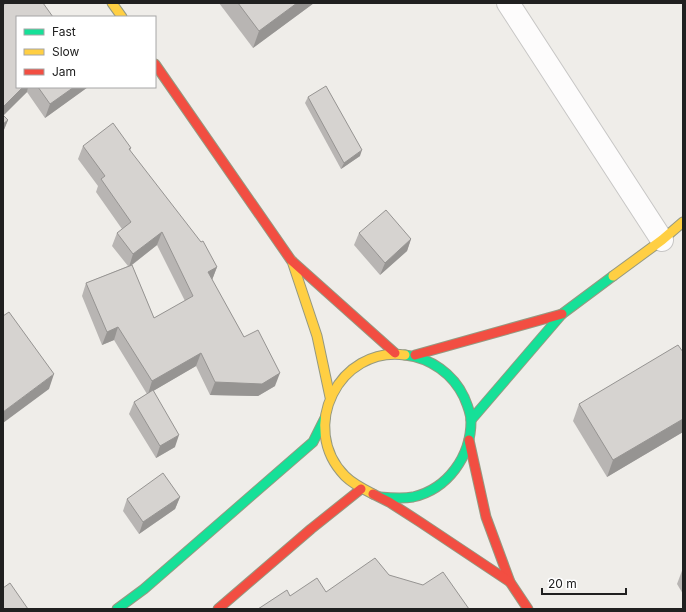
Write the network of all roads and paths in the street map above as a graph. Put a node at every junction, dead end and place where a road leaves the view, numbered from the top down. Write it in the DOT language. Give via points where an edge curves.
graph roads {
  1 [pos="112,3"];
  2 [pos="508,3"];
  3 [pos="121,16"];
  4 [pos="156,65"];
  5 [pos="683,222"];
  6 [pos="662,240"];
  7 [pos="291,260"];
  8 [pos="562,314"];
  9 [pos="395,353"];
  10 [pos="415,355"];
  11 [pos="330,397"];
  12 [pos="325,418"];
  13 [pos="471,420"];
  14 [pos="469,440"];
  15 [pos="361,489"];
  16 [pos="380,497"];
  17 [pos="510,582"];
  18 [pos="117,609"];
  19 [pos="218,609"];
  20 [pos="528,609"];
  1 -- 3 [label="street"];
  2 -- 6 [label="street"];
  4 -- 7 [label="street"];
  5 -- 6 [label="street"];
  6 -- 8 [label="street"];
  7 -- 9 [label="street"];
  7 -- 11 [label="street" via="317,336"];
  8 -- 10 [label="street"];
  8 -- 13 [label="street"];
  9 -- 10 [label="street"];
  9 -- 11 [label="street" via="375,356 357,365 341,379"];
  10 -- 13 [label="street" via="434,362 452,378 465,398"];
  11 -- 12 [label="street"];
  12 -- 15 [label="street" via="326,440 332,459 345,476"];
  12 -- 18 [label="street" via="313,442 144,589"];
  13 -- 14 [label="street"];
  14 -- 16 [label="street" via="463,458 452,474 438,487 420,495 400,499"];
  14 -- 17 [label="street" via="486,517"];
  15 -- 16 [label="street"];
  15 -- 19 [label="street"];
  16 -- 17 [label="street"];
  17 -- 20 [label="street"];
}
